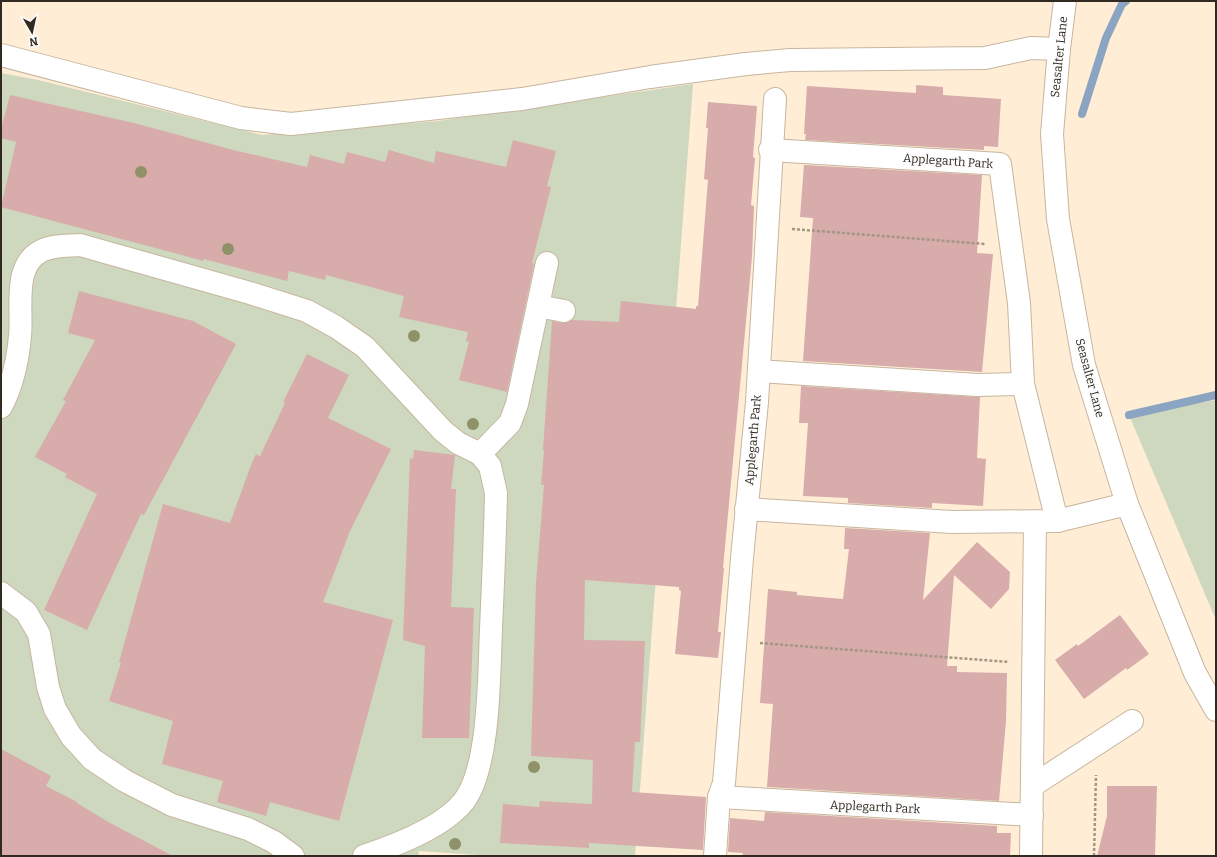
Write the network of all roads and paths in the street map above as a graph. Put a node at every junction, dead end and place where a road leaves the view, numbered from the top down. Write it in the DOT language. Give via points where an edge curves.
graph roads {
  1 [pos="1065,1"];
  2 [pos="1059,49"];
  3 [pos="1,55"];
  4 [pos="775,99"];
  5 [pos="770,150"];
  6 [pos="767,227"];
  7 [pos="1011,246"];
  8 [pos="547,263"];
  9 [pos="538,306"];
  10 [pos="564,311"];
  11 [pos="759,371"];
  12 [pos="1023,384"];
  13 [pos="1,406"];
  14 [pos="480,454"];
  15 [pos="1127,504"];
  16 [pos="746,509"];
  17 [pos="1035,522"];
  18 [pos="1057,522"];
  19 [pos="1,593"];
  20 [pos="735,641"];
  21 [pos="1033,664"];
  22 [pos="1216,710"];
  23 [pos="1132,721"];
  24 [pos="1096,744"];
  25 [pos="1032,786"];
  26 [pos="719,797"];
  27 [pos="1032,815"];
  28 [pos="293,856"];
  29 [pos="364,856"];
  30 [pos="715,856"];
  31 [pos="1031,856"];
  32 [pos="1094,856"];
  1 -- 2 [label="street, Seasalter Lane"];
  2 -- 3 [label="street" via="1031,48 985,58 790,60 746,64 522,98 292,124 241,118"];
  2 -- 15 [label="street, Seasalter Lane" via="1052,134 1058,219 1084,365"];
  4 -- 5 [label="street, Applegarth Park"];
  5 -- 6 [label="street, Applegarth Park"];
  5 -- 7 [label="street, Applegarth Park" via="1000,164"];
  6 -- 7 [label="path"];
  6 -- 11 [label="street, Applegarth Park"];
  7 -- 12 [label="street, Applegarth Park" via="1019,303"];
  8 -- 9 [label="street"];
  9 -- 10 [label="street"];
  9 -- 14 [label="street" via="517,404 510,423"];
  11 -- 12 [label="street" via="977,386"];
  11 -- 16 [label="street, Applegarth Park"];
  12 -- 18 [label="street, Applegarth Park"];
  13 -- 14 [label="street" via="13,371 20,336 22,277 30,260 48,249 80,246 307,311 365,347 443,431 458,443"];
  14 -- 29 [label="street" via="490,466 496,500 486,725 475,779 464,802 444,819 393,846"];
  15 -- 18 [label="street"];
  15 -- 22 [label="street, Seasalter Lane" via="1195,673"];
  16 -- 17 [label="street" via="952,522"];
  16 -- 20 [label="street, Applegarth Park"];
  17 -- 18 [label="street"];
  17 -- 21 [label="street"];
  19 -- 28 [label="street" via="26,612 39,634 48,687 55,709 71,736 92,759 125,781 172,805 248,830 274,842"];
  20 -- 21 [label="path"];
  20 -- 26 [label="street, Applegarth Park" via="724,783"];
  21 -- 25 [label="street"];
  23 -- 24 [label="street"];
  24 -- 25 [label="street"];
  24 -- 32 [label="path"];
  25 -- 27 [label="street"];
  26 -- 27 [label="street, Applegarth Park"];
  26 -- 30 [label="street, Applegarth Park"];
  27 -- 31 [label="street"];
}
